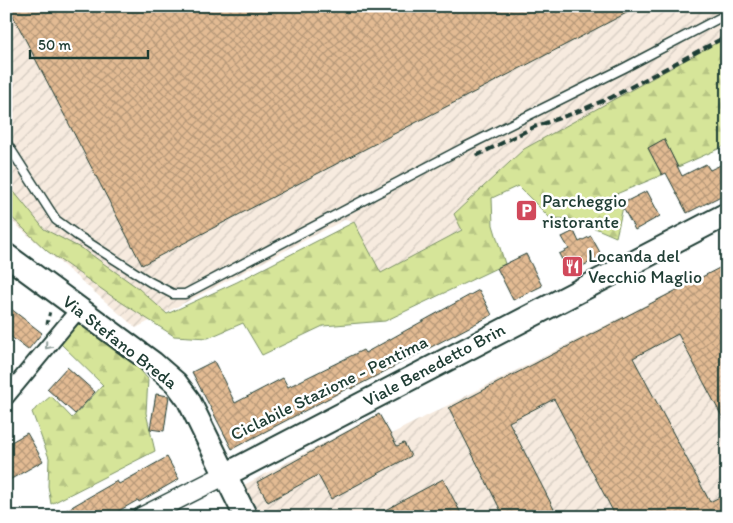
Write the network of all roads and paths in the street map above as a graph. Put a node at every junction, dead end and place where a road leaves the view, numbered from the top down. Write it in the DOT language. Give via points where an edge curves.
graph roads {
  1 [pos="727,14"];
  2 [pos="6,142"];
  3 [pos="727,214"];
  4 [pos="6,255"];
  5 [pos="45,305"];
  6 [pos="79,309"];
  7 [pos="56,337"];
  8 [pos="6,397"];
  9 [pos="225,475"];
  10 [pos="142,517"];
  11 [pos="246,517"];
  1 -- 2 [label="lane" via="185,294 173,294 150,282 56,220"];
  3 -- 9 [label="main road, Viale Benedetto Brin"];
  4 -- 6 [label="main road, Via Stefano Breda"];
  5 -- 7 [label="path" via="51,312 45,329"];
  6 -- 7 [label="street"];
  6 -- 9 [label="main road, Via Stefano Breda" via="176,383 188,399"];
  7 -- 8 [label="street, one-way"];
  9 -- 10 [label="street, Viale Benedetto Brin"];
  9 -- 11 [label="main road, Via Stefano Breda"];
}
